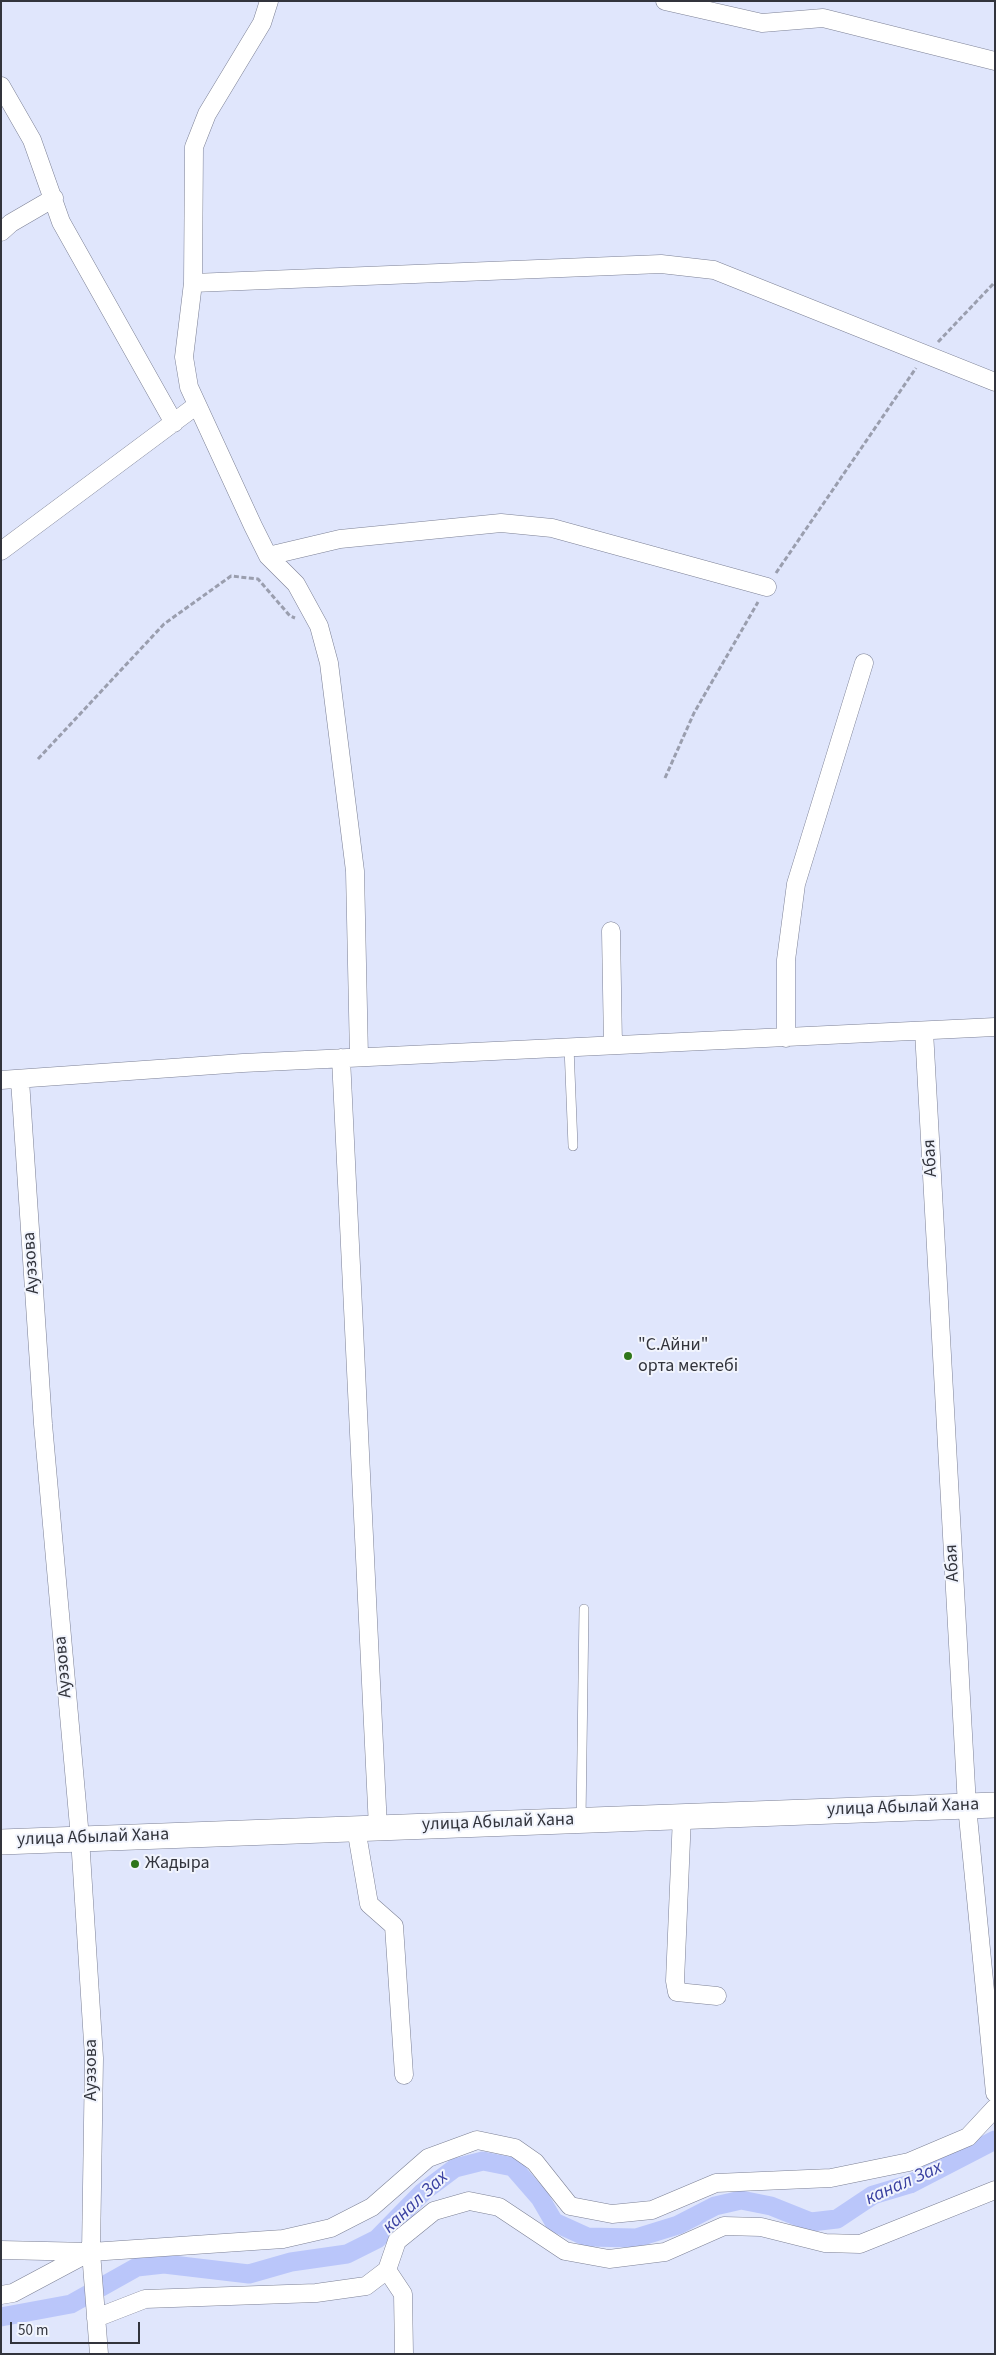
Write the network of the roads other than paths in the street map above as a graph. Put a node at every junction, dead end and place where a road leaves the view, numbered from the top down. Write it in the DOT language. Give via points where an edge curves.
graph roads {
  1 [pos="269,1"];
  2 [pos="665,1"];
  3 [pos="995,62"];
  4 [pos="1,86"];
  5 [pos="54,198"];
  6 [pos="1,232"];
  7 [pos="193,283"];
  8 [pos="995,382"];
  9 [pos="198,405"];
  10 [pos="174,423"];
  11 [pos="1,551"];
  12 [pos="268,556"];
  13 [pos="767,587"];
  14 [pos="864,664"];
  15 [pos="611,931"];
  16 [pos="995,1027"];
  17 [pos="924,1031"];
  18 [pos="786,1038"];
  19 [pos="613,1045"];
  20 [pos="570,1048"];
  21 [pos="350,1058"];
  22 [pos="1,1080"];
  23 [pos="20,1080"];
  24 [pos="573,1146"];
  25 [pos="584,1609"];
  26 [pos="995,1805"];
  27 [pos="967,1806"];
  28 [pos="682,1816"];
  29 [pos="581,1820"];
  30 [pos="367,1828"];
  31 [pos="80,1838"];
  32 [pos="1,1842"];
  33 [pos="717,1996"];
  34 [pos="404,2075"];
  35 [pos="995,2093"];
  36 [pos="995,2108"];
  37 [pos="995,2190"];
  38 [pos="1,2250"];
  39 [pos="91,2253"];
  40 [pos="387,2270"];
  41 [pos="1,2295"];
  42 [pos="96,2318"];
  43 [pos="99,2354"];
  44 [pos="404,2354"];
  1 -- 7 [label="street" via="262,23 207,114 194,146"];
  2 -- 3 [label="street" via="762,23 823,18"];
  4 -- 5 [label="street" via="32,140"];
  5 -- 6 [label="street" via="11,222"];
  5 -- 10 [label="street" via="61,222"];
  7 -- 8 [label="street" via="662,264 714,270"];
  7 -- 9 [label="street" via="184,357 189,387"];
  9 -- 10 [label="street"];
  9 -- 12 [label="street"];
  10 -- 11 [label="street"];
  12 -- 13 [label="street" via="340,539 501,523 552,528"];
  12 -- 21 [label="street" via="296,584 319,626 329,663 355,870"];
  14 -- 18 [label="street" via="796,884 786,960"];
  15 -- 19 [label="street"];
  16 -- 17 [label="street"];
  17 -- 18 [label="street"];
  17 -- 27 [label="street, Абая"];
  18 -- 19 [label="street"];
  19 -- 20 [label="street"];
  20 -- 21 [label="street"];
  20 -- 24 [label="lane"];
  21 -- 23 [label="street" via="243,1062"];
  21 -- 30 [label="street"];
  22 -- 23 [label="street"];
  23 -- 31 [label="street, Ауэзова" via="43,1424"];
  25 -- 29 [label="lane"];
  26 -- 27 [label="main road, улица Абылай Хана"];
  27 -- 28 [label="main road, улица Абылай Хана"];
  27 -- 35 [label="street, Абая"];
  28 -- 29 [label="main road, улица Абылай Хана"];
  28 -- 33 [label="street" via="677,1992"];
  29 -- 30 [label="main road, улица Абылай Хана"];
  30 -- 31 [label="main road, улица Абылай Хана"];
  30 -- 34 [label="street" via="369,1904 394,1926"];
  31 -- 32 [label="main road, улица Абылай Хана"];
  31 -- 39 [label="street, Ауэзова" via="94,2058"];
  36 -- 39 [label="street" via="968,2136 909,2162 831,2178 716,2183 652,2210 612,2214 570,2206 535,2162 515,2148 477,2140 428,2158 372,2207 331,2228 283,2239"];
  37 -- 40 [label="street" via="860,2244 824,2243 761,2227 724,2226 665,2252 610,2259 565,2251 499,2207 469,2201 434,2211 397,2241"];
  38 -- 39 [label="street"];
  39 -- 41 [label="street" via="13,2293"];
  39 -- 42 [label="street, Ауэзова"];
  40 -- 42 [label="street" via="366,2286 316,2293 145,2299"];
  40 -- 44 [label="street" via="403,2294"];
  42 -- 43 [label="street"];
}
